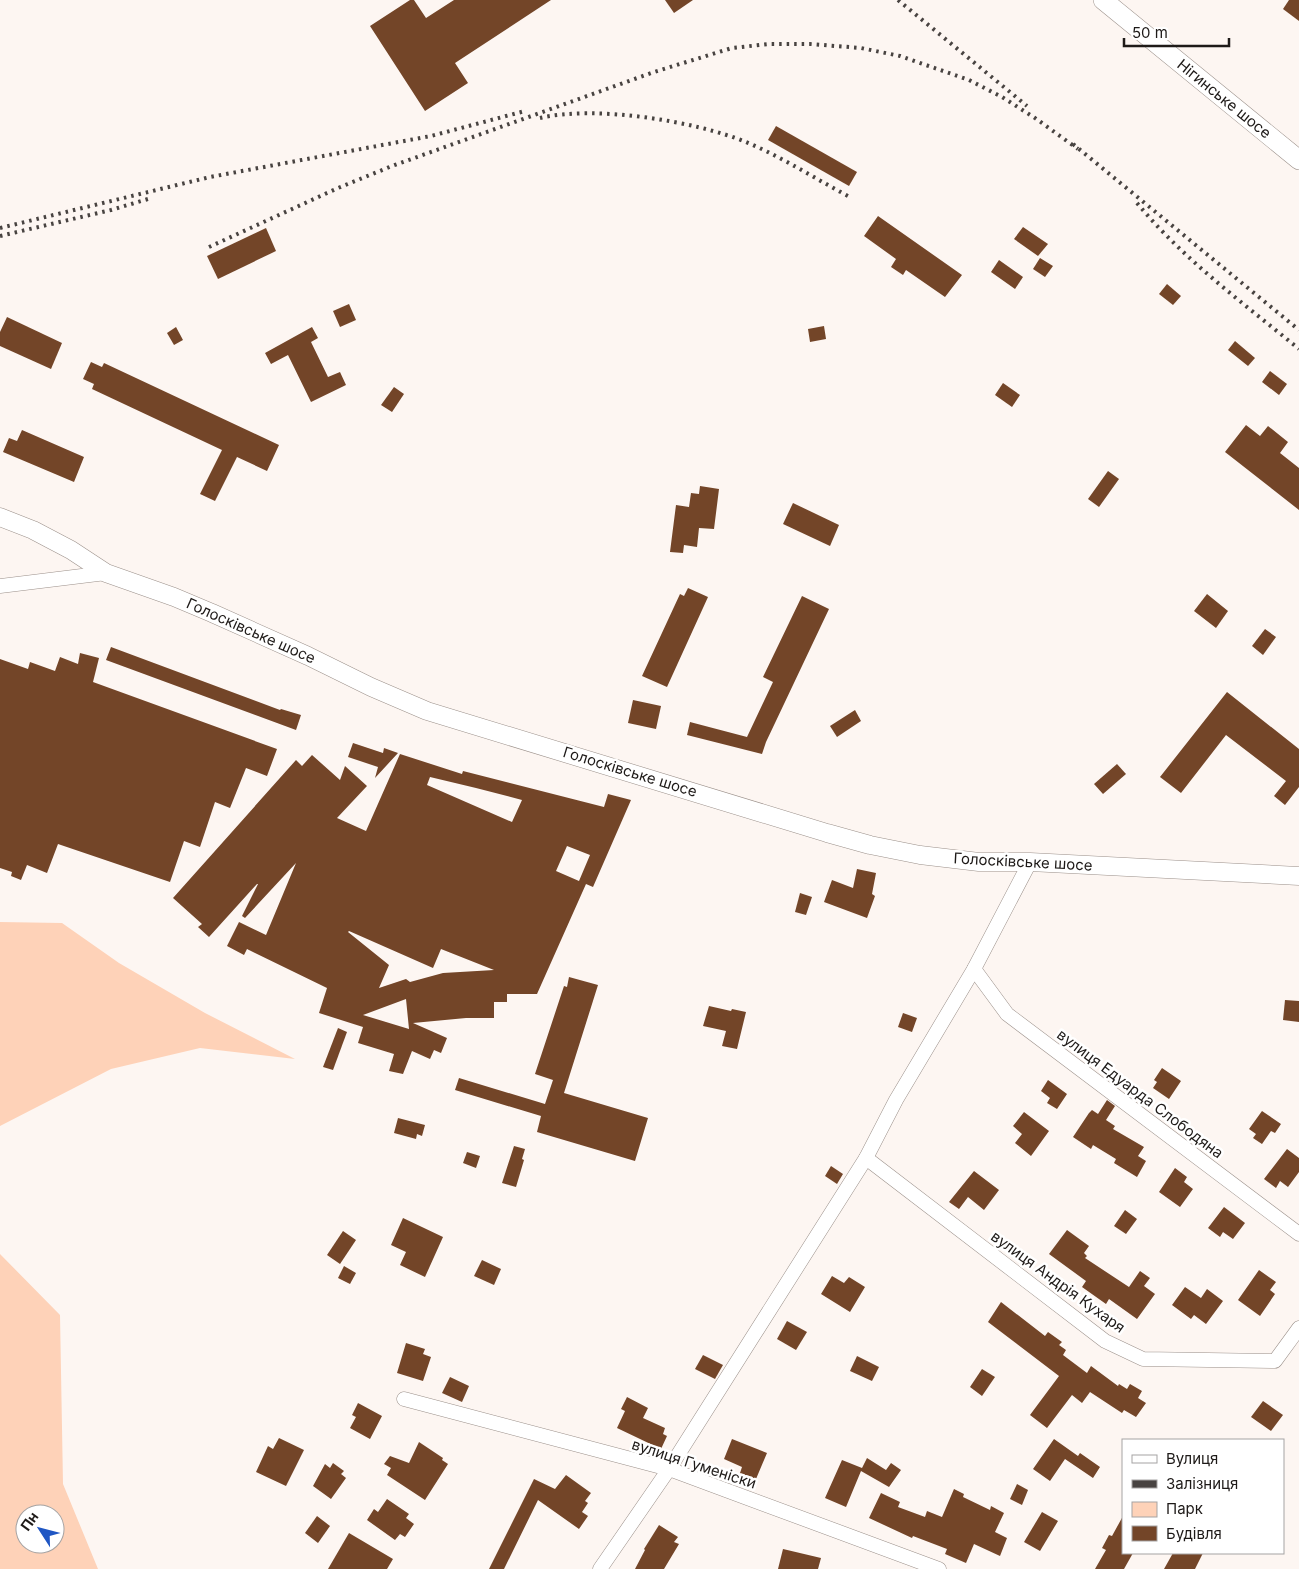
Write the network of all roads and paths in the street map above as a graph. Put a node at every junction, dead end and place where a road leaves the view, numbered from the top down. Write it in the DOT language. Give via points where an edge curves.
graph roads {
  1 [pos="1103,0"];
  2 [pos="1299,160"];
  3 [pos="0,517"];
  4 [pos="106,573"];
  5 [pos="0,586"];
  6 [pos="1030,862"];
  7 [pos="1299,876"];
  8 [pos="974,968"];
  9 [pos="866,1158"];
  10 [pos="1299,1234"];
  11 [pos="1299,1328"];
  12 [pos="404,1399"];
  13 [pos="669,1469"];
  14 [pos="600,1569"];
  15 [pos="939,1569"];
  1 -- 2 [label="main road, Нігинське шосе"];
  3 -- 4 [label="street, Голосківське шосе" via="64,546"];
  4 -- 5 [label="street"];
  4 -- 6 [label="street, Голосківське шосе" via="212,613 427,711 477,727 870,845 979,862"];
  6 -- 7 [label="street, Голосківське шосе"];
  6 -- 8 [label="street"];
  8 -- 9 [label="street" via="896,1100"];
  8 -- 10 [label="street, вулиця Едуарда Слободяна" via="1007,1014"];
  9 -- 11 [label="street, вулиця Андрія Кухаря" via="1105,1341 1143,1359 1274,1362"];
  9 -- 13 [label="street"];
  12 -- 13 [label="street, вулиця Гуменіски"];
  13 -- 14 [label="street"];
  13 -- 15 [label="street, вулиця Гуменіски"];
}
